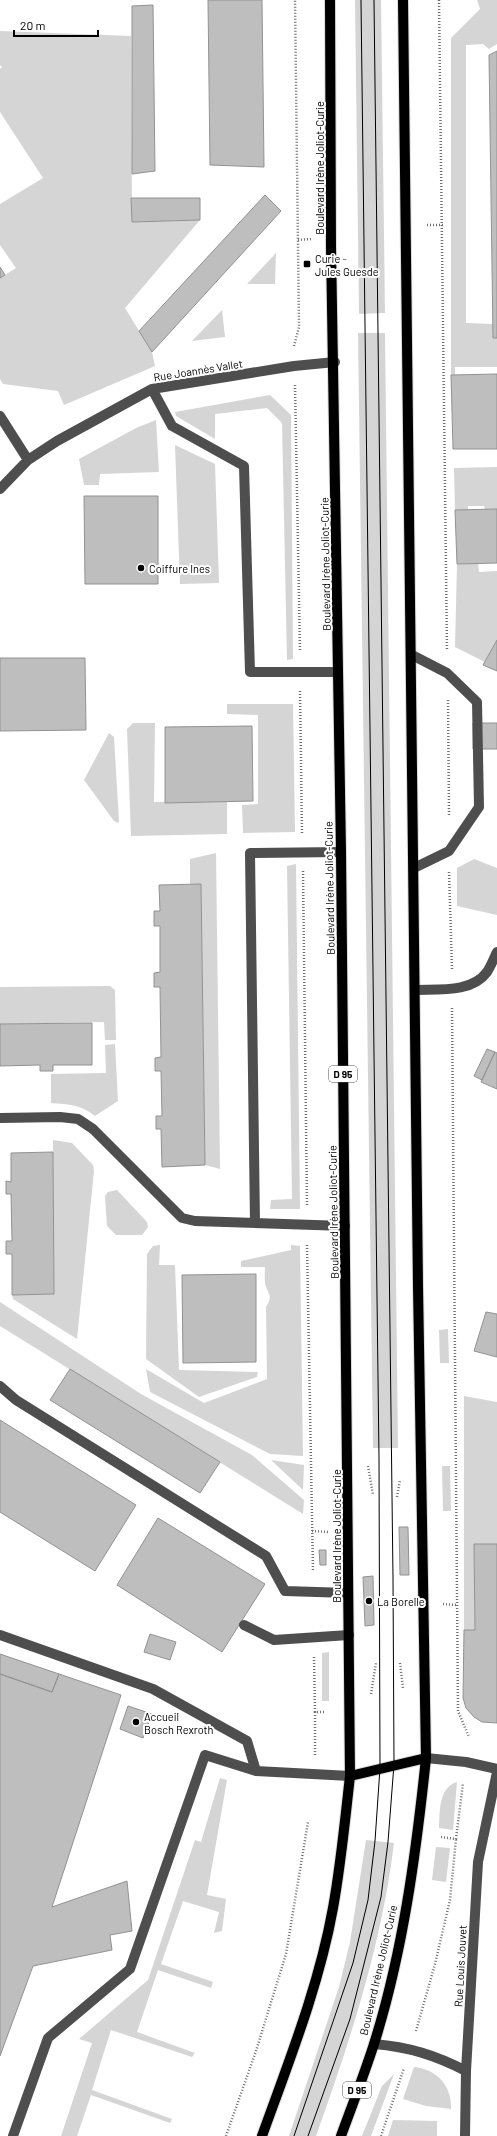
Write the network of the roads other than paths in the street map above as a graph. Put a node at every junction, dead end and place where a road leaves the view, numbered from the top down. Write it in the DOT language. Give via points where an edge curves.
graph roads {
  1 [pos="330,0"];
  2 [pos="403,0"];
  3 [pos="335,362"];
  4 [pos="152,389"];
  5 [pos="0,416"];
  6 [pos="28,460"];
  7 [pos="0,489"];
  8 [pos="412,655"];
  9 [pos="338,672"];
  10 [pos="341,852"];
  11 [pos="414,868"];
  12 [pos="497,952"];
  13 [pos="415,990"];
  14 [pos="0,1118"];
  15 [pos="255,1224"];
  16 [pos="345,1226"];
  17 [pos="0,1386"];
  18 [pos="348,1593"];
  19 [pos="244,1625"];
  20 [pos="0,1635"];
  21 [pos="349,1635"];
  22 [pos="426,1758"];
  23 [pos="497,1771"];
  24 [pos="256,1772"];
  25 [pos="350,1776"];
  26 [pos="374,2044"];
  27 [pos="466,2071"];
  28 [pos="13,2136"];
  29 [pos="262,2136"];
  30 [pos="341,2136"];
  31 [pos="465,2136"];
  1 -- 3 [label="main road, Boulevard Irène Joliot-Curie / D 95" via="331,240"];
  2 -- 8 [label="main road, Boulevard Irène Joliot-Curie / D 95"];
  3 -- 4 [label="street, Rue Joannès Vallet" via="294,366"];
  3 -- 9 [label="main road, Boulevard Irène Joliot-Curie / D 95"];
  4 -- 6 [label="street, Rue Joannès Vallet" via="57,441"];
  4 -- 9 [label="street" via="172,426 244,466 250,672"];
  5 -- 6 [label="street"];
  6 -- 7 [label="street, Rue Joannès Vallet"];
  8 -- 11 [label="main road, Boulevard Irène Joliot-Curie / D 95"];
  8 -- 11 [label="street" via="447,673 477,702 479,807 449,851"];
  9 -- 10 [label="main road, Boulevard Irène Joliot-Curie / D 95"];
  10 -- 15 [label="street" via="250,853"];
  10 -- 16 [label="main road, Boulevard Irène Joliot-Curie / D 95"];
  11 -- 13 [label="main road, Boulevard Irène Joliot-Curie / D 95"];
  12 -- 13 [label="street" via="486,973 472,983 452,989"];
  13 -- 22 [label="main road, Boulevard Irène Joliot-Curie / D 95"];
  14 -- 15 [label="street" via="78,1119 93,1129 182,1218"];
  15 -- 16 [label="street"];
  16 -- 18 [label="main road, Boulevard Irène Joliot-Curie / D 95"];
  17 -- 18 [label="street" via="16,1400 266,1556 285,1591"];
  18 -- 21 [label="main road, Boulevard Irène Joliot-Curie / D 95"];
  19 -- 21 [label="street" via="274,1640"];
  20 -- 24 [label="street" via="153,1688 247,1741"];
  21 -- 25 [label="main road, Boulevard Irène Joliot-Curie / D 95"];
  22 -- 23 [label="street" via="466,1762"];
  22 -- 25 [label="main road"];
  22 -- 26 [label="main road, Boulevard Irène Joliot-Curie / D 95" via="418,1834 399,1946"];
  23 -- 27 [label="street, Rue Louis Jouvet" via="478,1862"];
  24 -- 25 [label="street"];
  24 -- 28 [label="street" via="205,1755 130,1969 48,2038"];
  25 -- 29 [label="main road, Boulevard Irène Joliot-Curie / D 95" via="333,1909 306,2014"];
  26 -- 27 [label="street" via="439,2057"];
  26 -- 30 [label="main road, Boulevard Irène Joliot-Curie / D 95"];
  27 -- 31 [label="street, Rue Louis Jouvet"];
}
